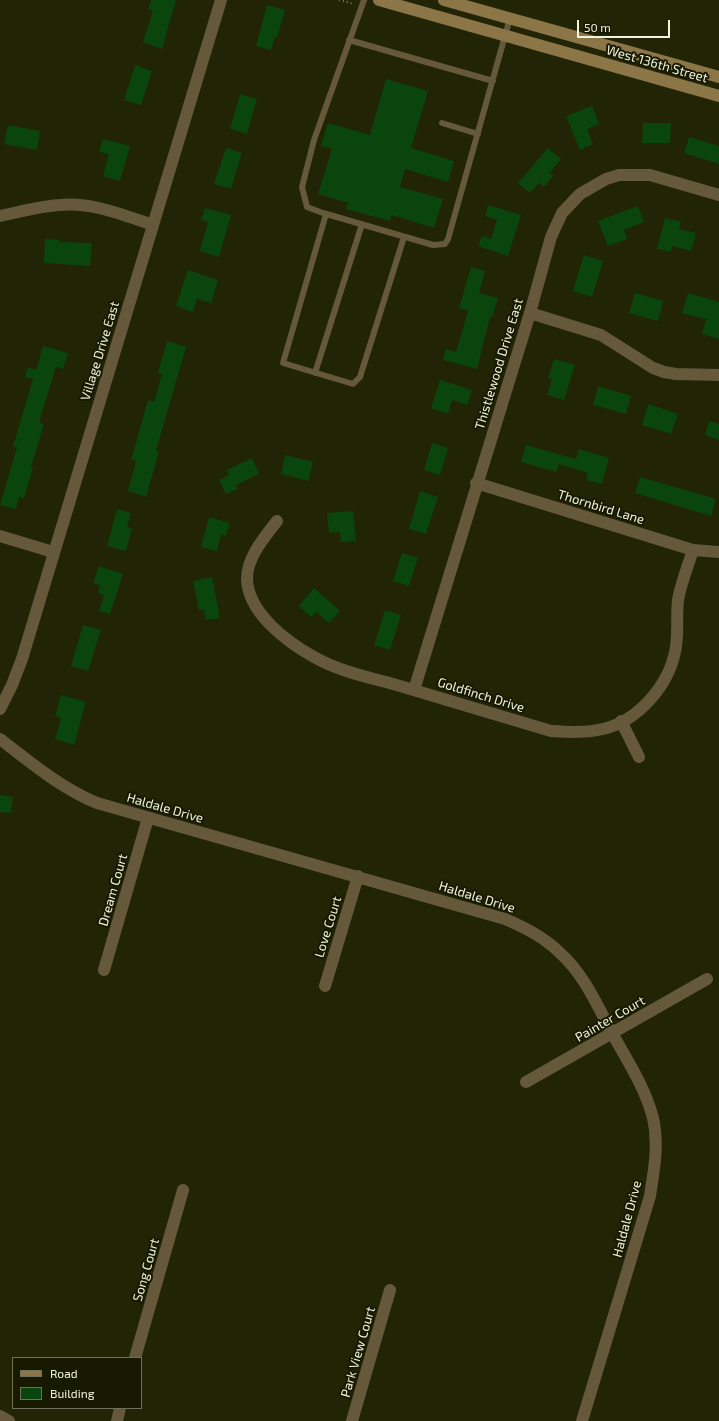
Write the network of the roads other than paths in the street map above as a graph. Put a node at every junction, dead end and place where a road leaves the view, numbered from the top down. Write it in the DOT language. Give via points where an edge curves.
graph roads {
  1 [pos="221,0"];
  2 [pos="364,0"];
  3 [pos="379,0"];
  4 [pos="444,0"];
  5 [pos="510,18"];
  6 [pos="506,36"];
  7 [pos="349,40"];
  8 [pos="719,77"];
  9 [pos="493,82"];
  10 [pos="719,96"];
  11 [pos="442,123"];
  12 [pos="478,134"];
  13 [pos="719,195"];
  14 [pos="326,214"];
  15 [pos="0,216"];
  16 [pos="362,224"];
  17 [pos="153,225"];
  18 [pos="404,237"];
  19 [pos="530,313"];
  20 [pos="315,373"];
  21 [pos="719,375"];
  22 [pos="476,483"];
  23 [pos="277,521"];
  24 [pos="0,536"];
  25 [pos="693,550"];
  26 [pos="53,552"];
  27 [pos="719,552"];
  28 [pos="414,690"];
  29 [pos="0,709"];
  30 [pos="621,722"];
  31 [pos="0,740"];
  32 [pos="639,757"];
  33 [pos="148,818"];
  34 [pos="358,876"];
  35 [pos="104,970"];
  36 [pos="707,979"];
  37 [pos="326,986"];
  38 [pos="612,1033"];
  39 [pos="526,1082"];
  40 [pos="183,1190"];
  41 [pos="390,1290"];
  42 [pos="135,1357"];
  43 [pos="120,1409"];
  44 [pos="0,1416"];
  45 [pos="9,1421"];
  46 [pos="117,1421"];
  47 [pos="352,1421"];
  48 [pos="582,1421"];
  1 -- 17 [label="street, Village Drive East"];
  2 -- 7 [label="lane"];
  3 -- 6 [label="street, West 136th Street"];
  4 -- 5 [label="street, West 136th Street"];
  5 -- 6 [label="lane"];
  5 -- 8 [label="street, West 136th Street"];
  6 -- 9 [label="lane"];
  6 -- 10 [label="street, West 136th Street"];
  7 -- 9 [label="lane"];
  7 -- 14 [label="lane" via="314,140 302,186 307,207"];
  9 -- 12 [label="lane"];
  11 -- 12 [label="lane"];
  12 -- 18 [label="lane" via="445,244 433,245"];
  13 -- 19 [label="street, Thistlewood Drive East" via="650,175 619,175 591,186 569,205 556,224"];
  14 -- 16 [label="lane"];
  14 -- 20 [label="lane" via="283,363"];
  15 -- 17 [label="street" via="48,206 75,205 106,210"];
  16 -- 18 [label="lane"];
  16 -- 20 [label="lane"];
  17 -- 26 [label="street, Village Drive East"];
  18 -- 20 [label="lane" via="360,377 353,384"];
  19 -- 21 [label="street" via="601,335 653,368 664,372"];
  19 -- 22 [label="street, Thistlewood Drive East"];
  22 -- 25 [label="street, Thornbird Lane"];
  22 -- 28 [label="street, Thistlewood Drive East"];
  23 -- 28 [label="street, Goldfinch Drive" via="258,545 247,579 251,598 266,620 292,644 315,658 351,672"];
  24 -- 26 [label="street"];
  25 -- 27 [label="street, Thornbird Lane"];
  25 -- 30 [label="street, Goldfinch Drive" via="678,599 675,652 669,672 655,694 639,710"];
  26 -- 29 [label="street, Village Drive East" via="17,674"];
  28 -- 30 [label="street, Goldfinch Drive" via="552,731 604,729"];
  30 -- 32 [label="street"];
  31 -- 33 [label="street, Haldale Drive" via="76,794"];
  33 -- 34 [label="street, Haldale Drive"];
  33 -- 35 [label="street, Dream Court"];
  34 -- 37 [label="street, Love Court"];
  34 -- 38 [label="street, Haldale Drive" via="523,926 559,952 577,971"];
  36 -- 38 [label="street, Painter Court"];
  38 -- 39 [label="street, Painter Court"];
  38 -- 48 [label="street, Haldale Drive" via="646,1097 653,1118 656,1160 650,1196"];
  40 -- 42 [label="street, Song Court"];
  41 -- 47 [label="street, Park View Court"];
  43 -- 46 [label="street"];
  44 -- 45 [label="street"];
}
